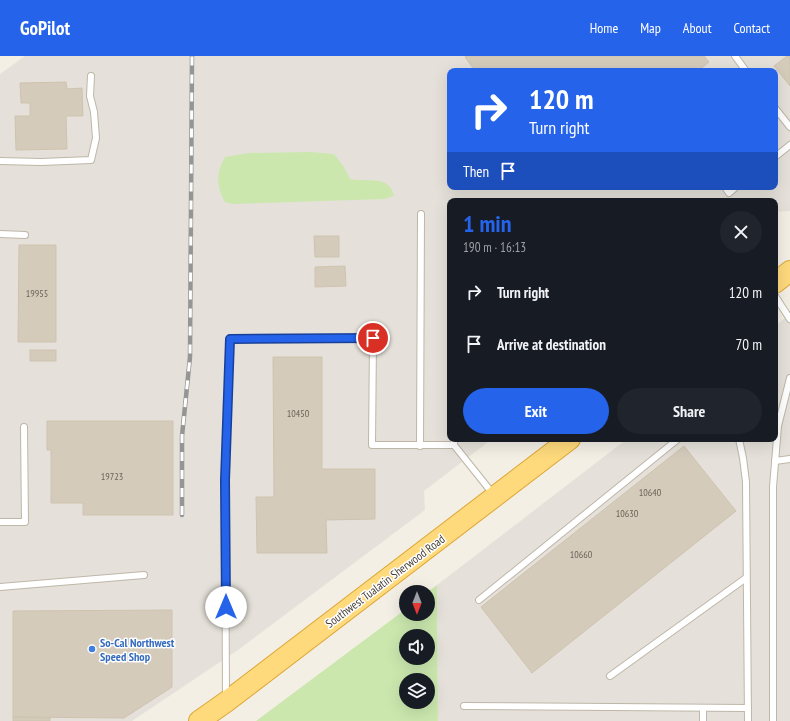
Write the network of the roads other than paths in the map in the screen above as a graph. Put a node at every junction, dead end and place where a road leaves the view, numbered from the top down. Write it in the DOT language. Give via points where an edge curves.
graph roads {
  1 [pos="735,56"];
  2 [pos="744,68"];
  3 [pos="91,76"];
  4 [pos="778,112"];
  5 [pos="790,127"];
  6 [pos="790,145"];
  7 [pos="778,155"];
  8 [pos="0,162"];
  9 [pos="421,214"];
  10 [pos="0,234"];
  11 [pos="24,235"];
  12 [pos="790,271"];
  13 [pos="778,280"];
  14 [pos="778,301"];
  15 [pos="790,319"];
  16 [pos="790,378"];
  17 [pos="778,426"];
  18 [pos="24,427"];
  19 [pos="454,442"];
  20 [pos="566,442"];
  21 [pos="674,442"];
  22 [pos="739,442"];
  23 [pos="777,442"];
  24 [pos="420,446"];
  25 [pos="790,459"];
  26 [pos="775,461"];
  27 [pos="495,496"];
  28 [pos="0,522"];
  29 [pos="144,575"];
  30 [pos="746,578"];
  31 [pos="0,587"];
  32 [pos="479,600"];
  33 [pos="610,676"];
  34 [pos="226,702"];
  35 [pos="464,706"];
  36 [pos="703,708"];
  37 [pos="748,708"];
  38 [pos="199,721"];
  39 [pos="703,721"];
  40 [pos="748,721"];
  41 [pos="773,721"];
  1 -- 2 [label="lane"];
  3 -- 8 [label="lane" via="90,96 96,138 91,160"];
  4 -- 5 [label="lane"];
  6 -- 7 [label="lane"];
  9 -- 24 [label="lane"];
  10 -- 11 [label="lane"];
  12 -- 13 [label="highway"];
  14 -- 15 [label="lane"];
  16 -- 17 [label="lane"];
  18 -- 28 [label="lane" via="25,522"];
  19 -- 24 [label="lane"];
  19 -- 27 [label="lane"];
  20 -- 27 [label="highway, Southwest Tualatin Sherwood Road"];
  21 -- 32 [label="lane"];
  22 -- 30 [label="lane" via="746,482"];
  23 -- 26 [label="lane"];
  24 -- 34 [label="lane" via="372,445 373,338 230,339 225,480"];
  25 -- 26 [label="lane"];
  26 -- 41 [label="lane"];
  27 -- 34 [label="highway, Southwest Tualatin Sherwood Road"];
  29 -- 31 [label="lane"];
  30 -- 33 [label="lane"];
  30 -- 37 [label="lane"];
  34 -- 38 [label="highway, Southwest Tualatin Sherwood Road"];
  35 -- 36 [label="lane"];
  36 -- 37 [label="lane"];
  36 -- 39 [label="lane"];
  37 -- 40 [label="lane"];
}
